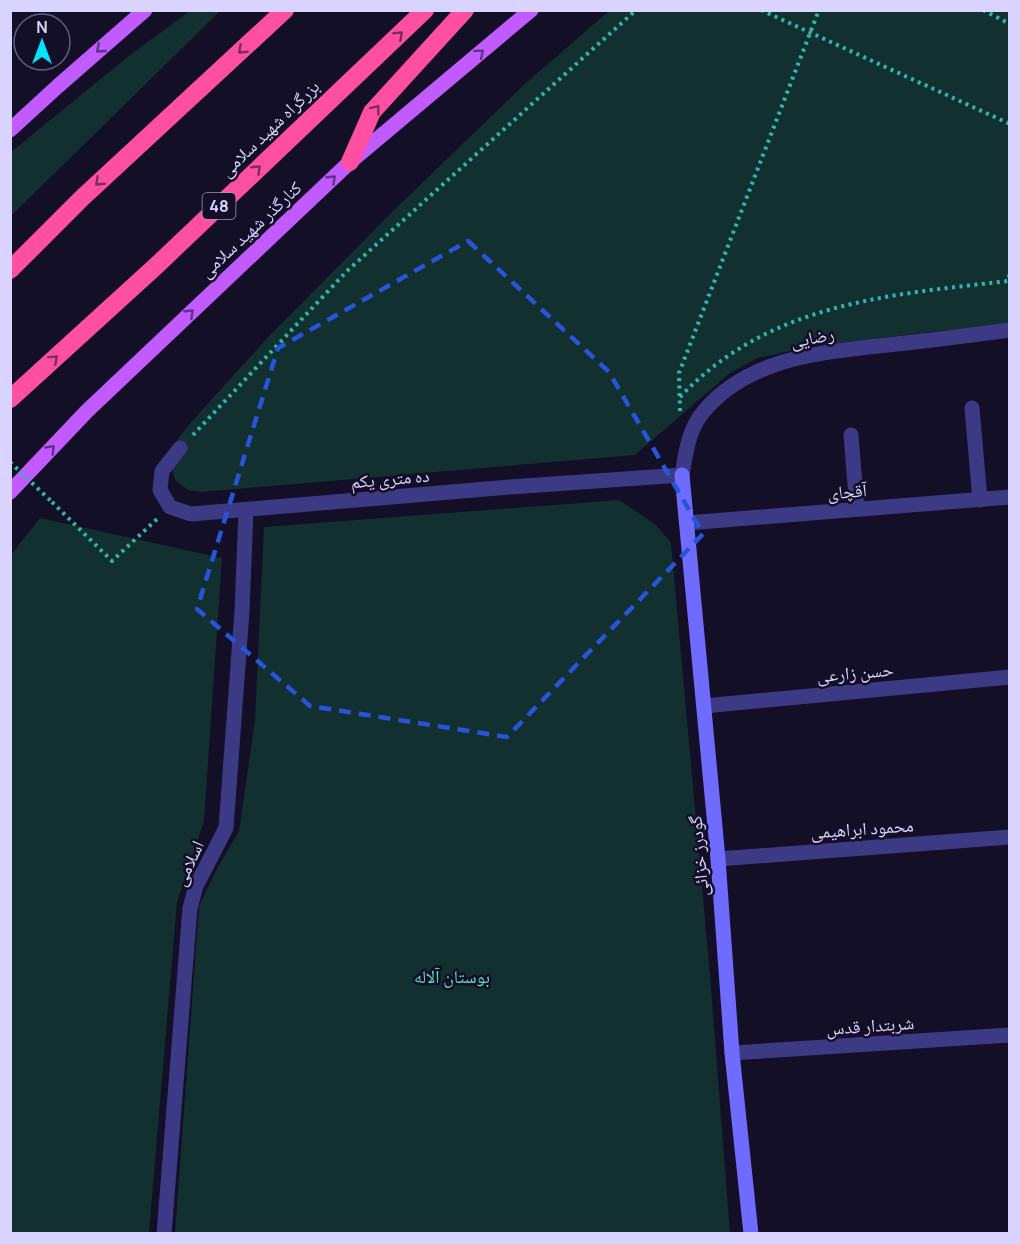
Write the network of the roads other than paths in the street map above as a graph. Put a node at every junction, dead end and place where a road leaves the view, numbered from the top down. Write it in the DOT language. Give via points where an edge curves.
graph roads {
  1 [pos="145,10"];
  2 [pos="285,10"];
  3 [pos="425,10"];
  4 [pos="465,10"];
  5 [pos="531,10"];
  6 [pos="10,130"];
  7 [pos="350,162"];
  8 [pos="10,270"];
  9 [pos="1010,330"];
  10 [pos="10,399"];
  11 [pos="972,408"];
  12 [pos="851,435"];
  13 [pos="180,448"];
  14 [pos="682,475"];
  15 [pos="10,492"];
  16 [pos="1010,497"];
  17 [pos="980,500"];
  18 [pos="857,509"];
  19 [pos="246,510"];
  20 [pos="687,523"];
  21 [pos="1010,677"];
  22 [pos="704,706"];
  23 [pos="1010,837"];
  24 [pos="718,859"];
  25 [pos="1010,1035"];
  26 [pos="732,1053"];
  27 [pos="165,1233"];
  28 [pos="751,1233"];
  1 -- 6 [label="main road, one-way"];
  2 -- 8 [label="highway, one-way" via="90,190"];
  10 -- 3 [label="highway, بزرگراه شهید سلامی / 48, one-way"];
  7 -- 4 [label="highway, one-way" via="372,112"];
  7 -- 5 [label="main road, کنارگذر شهید سلامی, one-way"];
  15 -- 7 [label="main road, کنارگذر شهید سلامی, one-way" via="87,411"];
  9 -- 14 [label="street, رضایی" via="796,358 761,369 729,389 704,412 688,437"];
  11 -- 17 [label="street"];
  12 -- 18 [label="street"];
  13 -- 19 [label="street, ده متری یکم" via="162,471 160,490 170,507 191,514"];
  14 -- 19 [label="street, ده متری یکم"];
  14 -- 20 [label="street, گودرز خزائی"];
  16 -- 17 [label="street, آقچای"];
  17 -- 18 [label="street, آقچای"];
  18 -- 20 [label="street, آقچای"];
  19 -- 27 [label="street, اسلامی" via="226,828 196,886 190,908"];
  20 -- 22 [label="street, گودرز خزائی"];
  21 -- 22 [label="street, حسن زارعی"];
  22 -- 24 [label="street, گودرز خزائی"];
  23 -- 24 [label="street, محمود ابراهیمی"];
  24 -- 26 [label="street, گودرز خزائی"];
  25 -- 26 [label="street, شربتدار قدس"];
  26 -- 28 [label="street, گودرز خزائی"];
}
